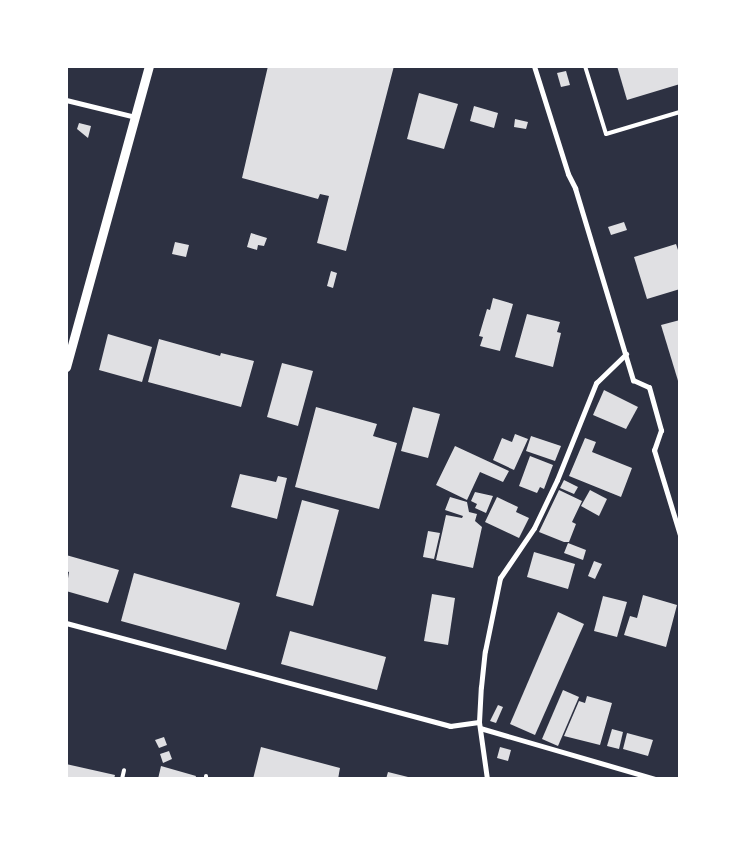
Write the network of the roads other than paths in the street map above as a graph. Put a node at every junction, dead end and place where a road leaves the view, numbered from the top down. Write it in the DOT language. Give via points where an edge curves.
graph roads {
  1 [pos="149,66"];
  2 [pos="534,66"];
  3 [pos="584,66"];
  4 [pos="66,100"];
  5 [pos="680,112"];
  6 [pos="135,117"];
  7 [pos="626,354"];
  8 [pos="66,367"];
  9 [pos="680,535"];
  10 [pos="66,623"];
  11 [pos="479,725"];
  12 [pos="124,770"];
  13 [pos="122,779"];
  14 [pos="487,779"];
  15 [pos="655,779"];
  1 -- 6 [label="street"];
  2 -- 7 [label="street"];
  3 -- 5 [label="lane" via="606,134"];
  4 -- 6 [label="street"];
  6 -- 8 [label="street"];
  7 -- 9 [label="street" via="633,380 649,387 661,430 654,450"];
  7 -- 11 [label="street" via="596,383 534,528 500,578 484,651"];
  10 -- 11 [label="street" via="450,726"];
  11 -- 14 [label="street"];
  11 -- 15 [label="street"];
  12 -- 13 [label="lane"];
}
